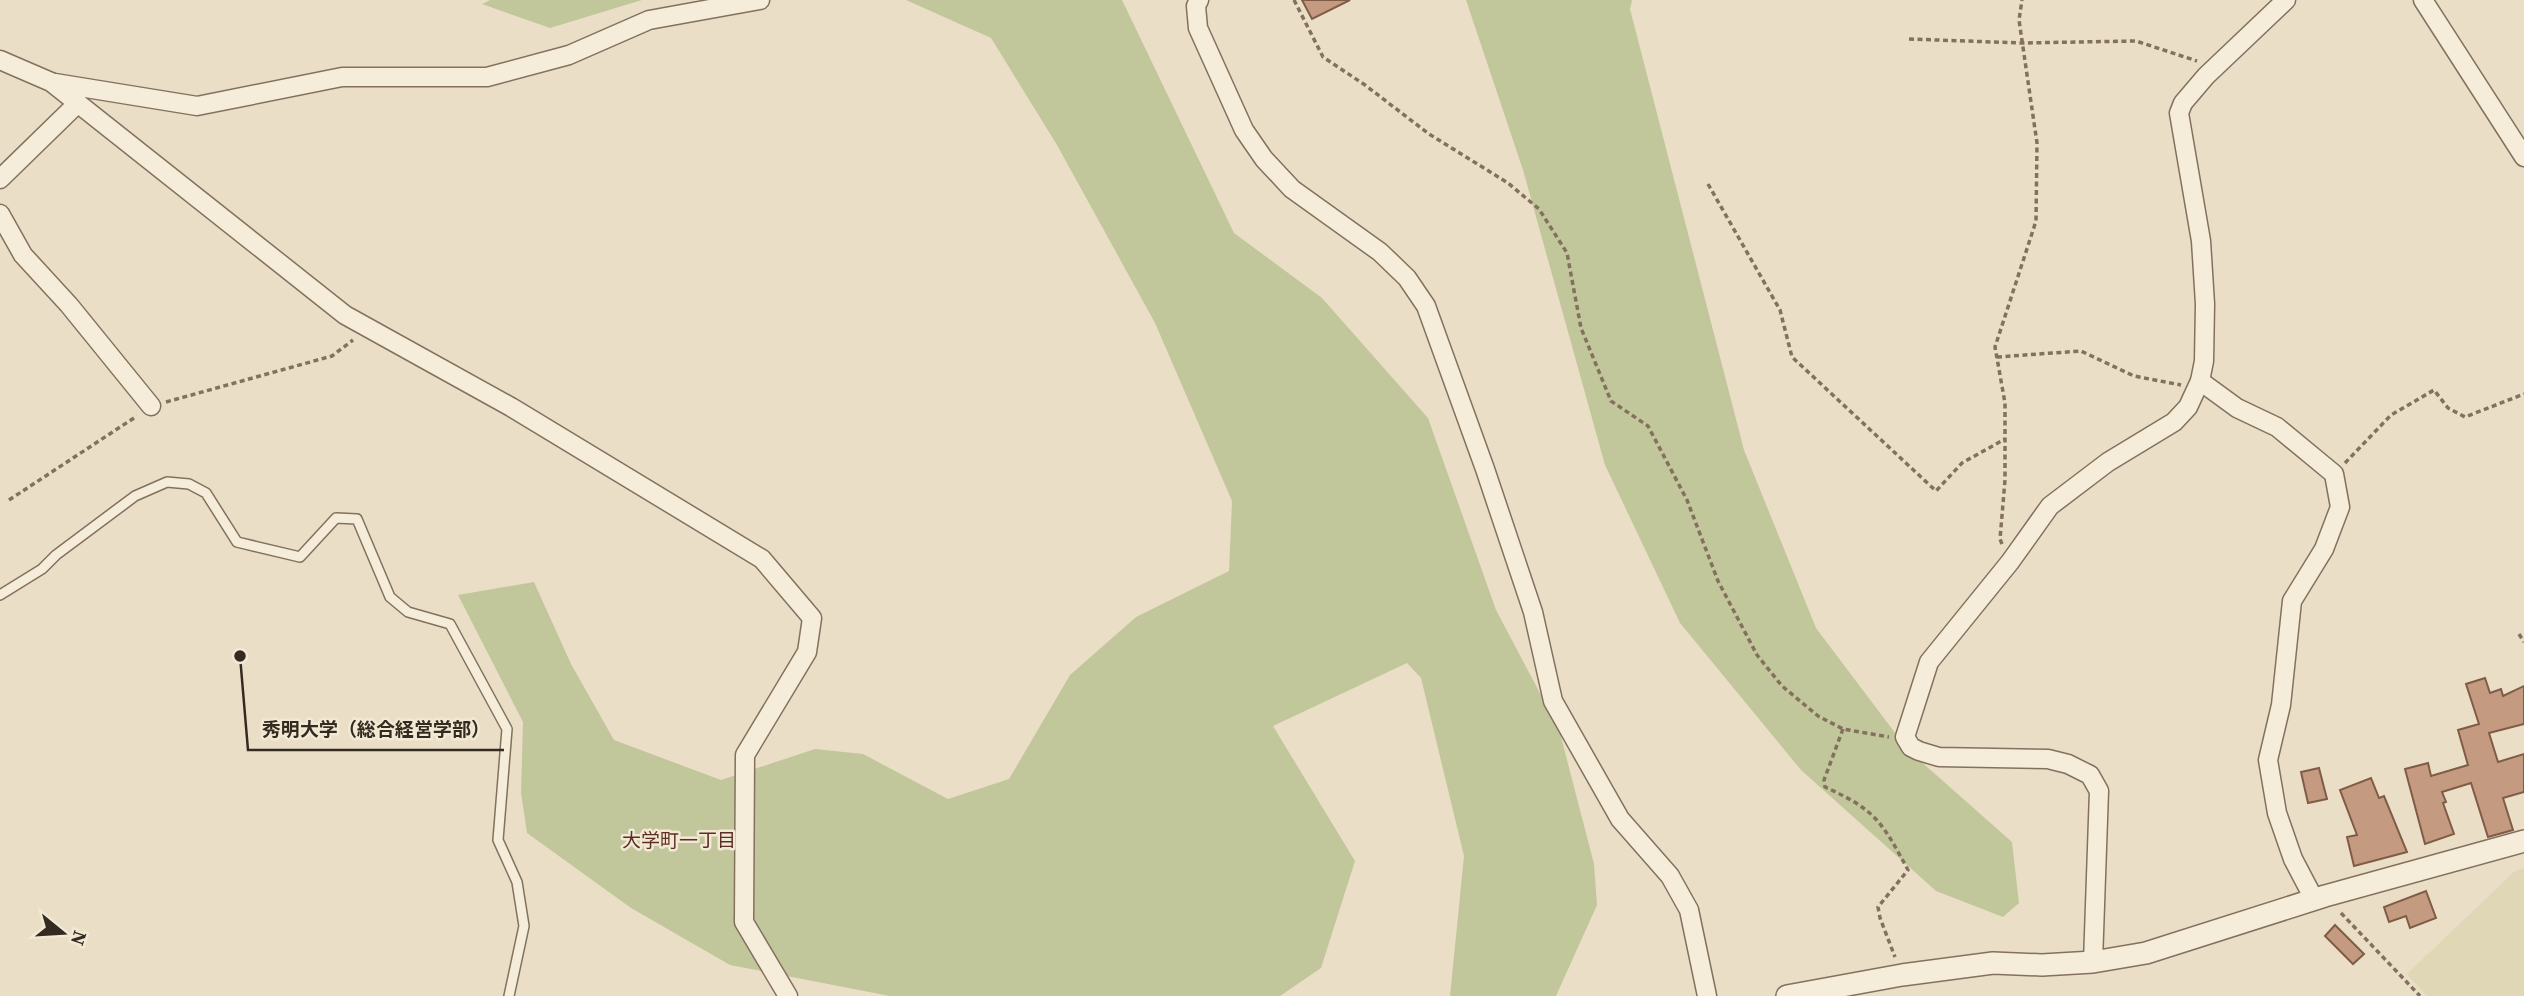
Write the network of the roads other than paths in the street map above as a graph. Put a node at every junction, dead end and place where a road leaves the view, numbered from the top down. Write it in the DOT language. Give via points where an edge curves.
graph roads {
  1 [pos="682,0"];
  2 [pos="760,0"];
  3 [pos="1199,0"];
  4 [pos="2286,0"];
  5 [pos="2423,0"];
  6 [pos="649,20"];
  7 [pos="0,60"];
  8 [pos="51,82"];
  9 [pos="78,103"];
  10 [pos="2524,157"];
  11 [pos="0,179"];
  12 [pos="0,214"];
  13 [pos="2199,384"];
  14 [pos="151,406"];
  15 [pos="0,595"];
  16 [pos="2524,841"];
  17 [pos="2320,898"];
  18 [pos="2093,962"];
  19 [pos="509,996"];
  20 [pos="788,996"];
  21 [pos="1707,996"];
  22 [pos="1787,996"];
  1 -- 6 [label="street"];
  2 -- 6 [label="street"];
  3 -- 21 [label="street" via="1198,27 1244,130 1264,159 1292,189 1380,252 1407,278 1426,306 1534,612 1553,701 1620,819 1670,876 1689,910"];
  4 -- 13 [label="street" via="2216,67 2179,113 2201,241 2205,304"];
  5 -- 10 [label="street"];
  6 -- 8 [label="street" via="569,55 487,76 342,76 197,106"];
  7 -- 8 [label="street"];
  8 -- 9 [label="street"];
  9 -- 11 [label="street"];
  9 -- 20 [label="street" via="345,315 510,407 762,559 813,618 807,652 745,755 744,922"];
  12 -- 14 [label="street" via="23,255"];
  13 -- 17 [label="street" via="2277,427 2334,474 2340,507 2324,549 2291,601 2281,705 2268,760 2277,813 2293,859"];
  13 -- 18 [label="street" via="2174,422 2108,462 2050,506 1929,662 1905,737 1911,747 1939,757 2048,759 2090,775 2099,791"];
  15 -- 19 [label="lane" via="42,569 135,496 167,482 189,484 206,493 237,542 300,556 336,518 357,519 390,597 408,612 450,624 507,729 498,840 517,882 524,926"];
  16 -- 17 [label="street"];
  17 -- 18 [label="street" via="2146,953"];
  18 -- 22 [label="street" via="1993,962"];
}
